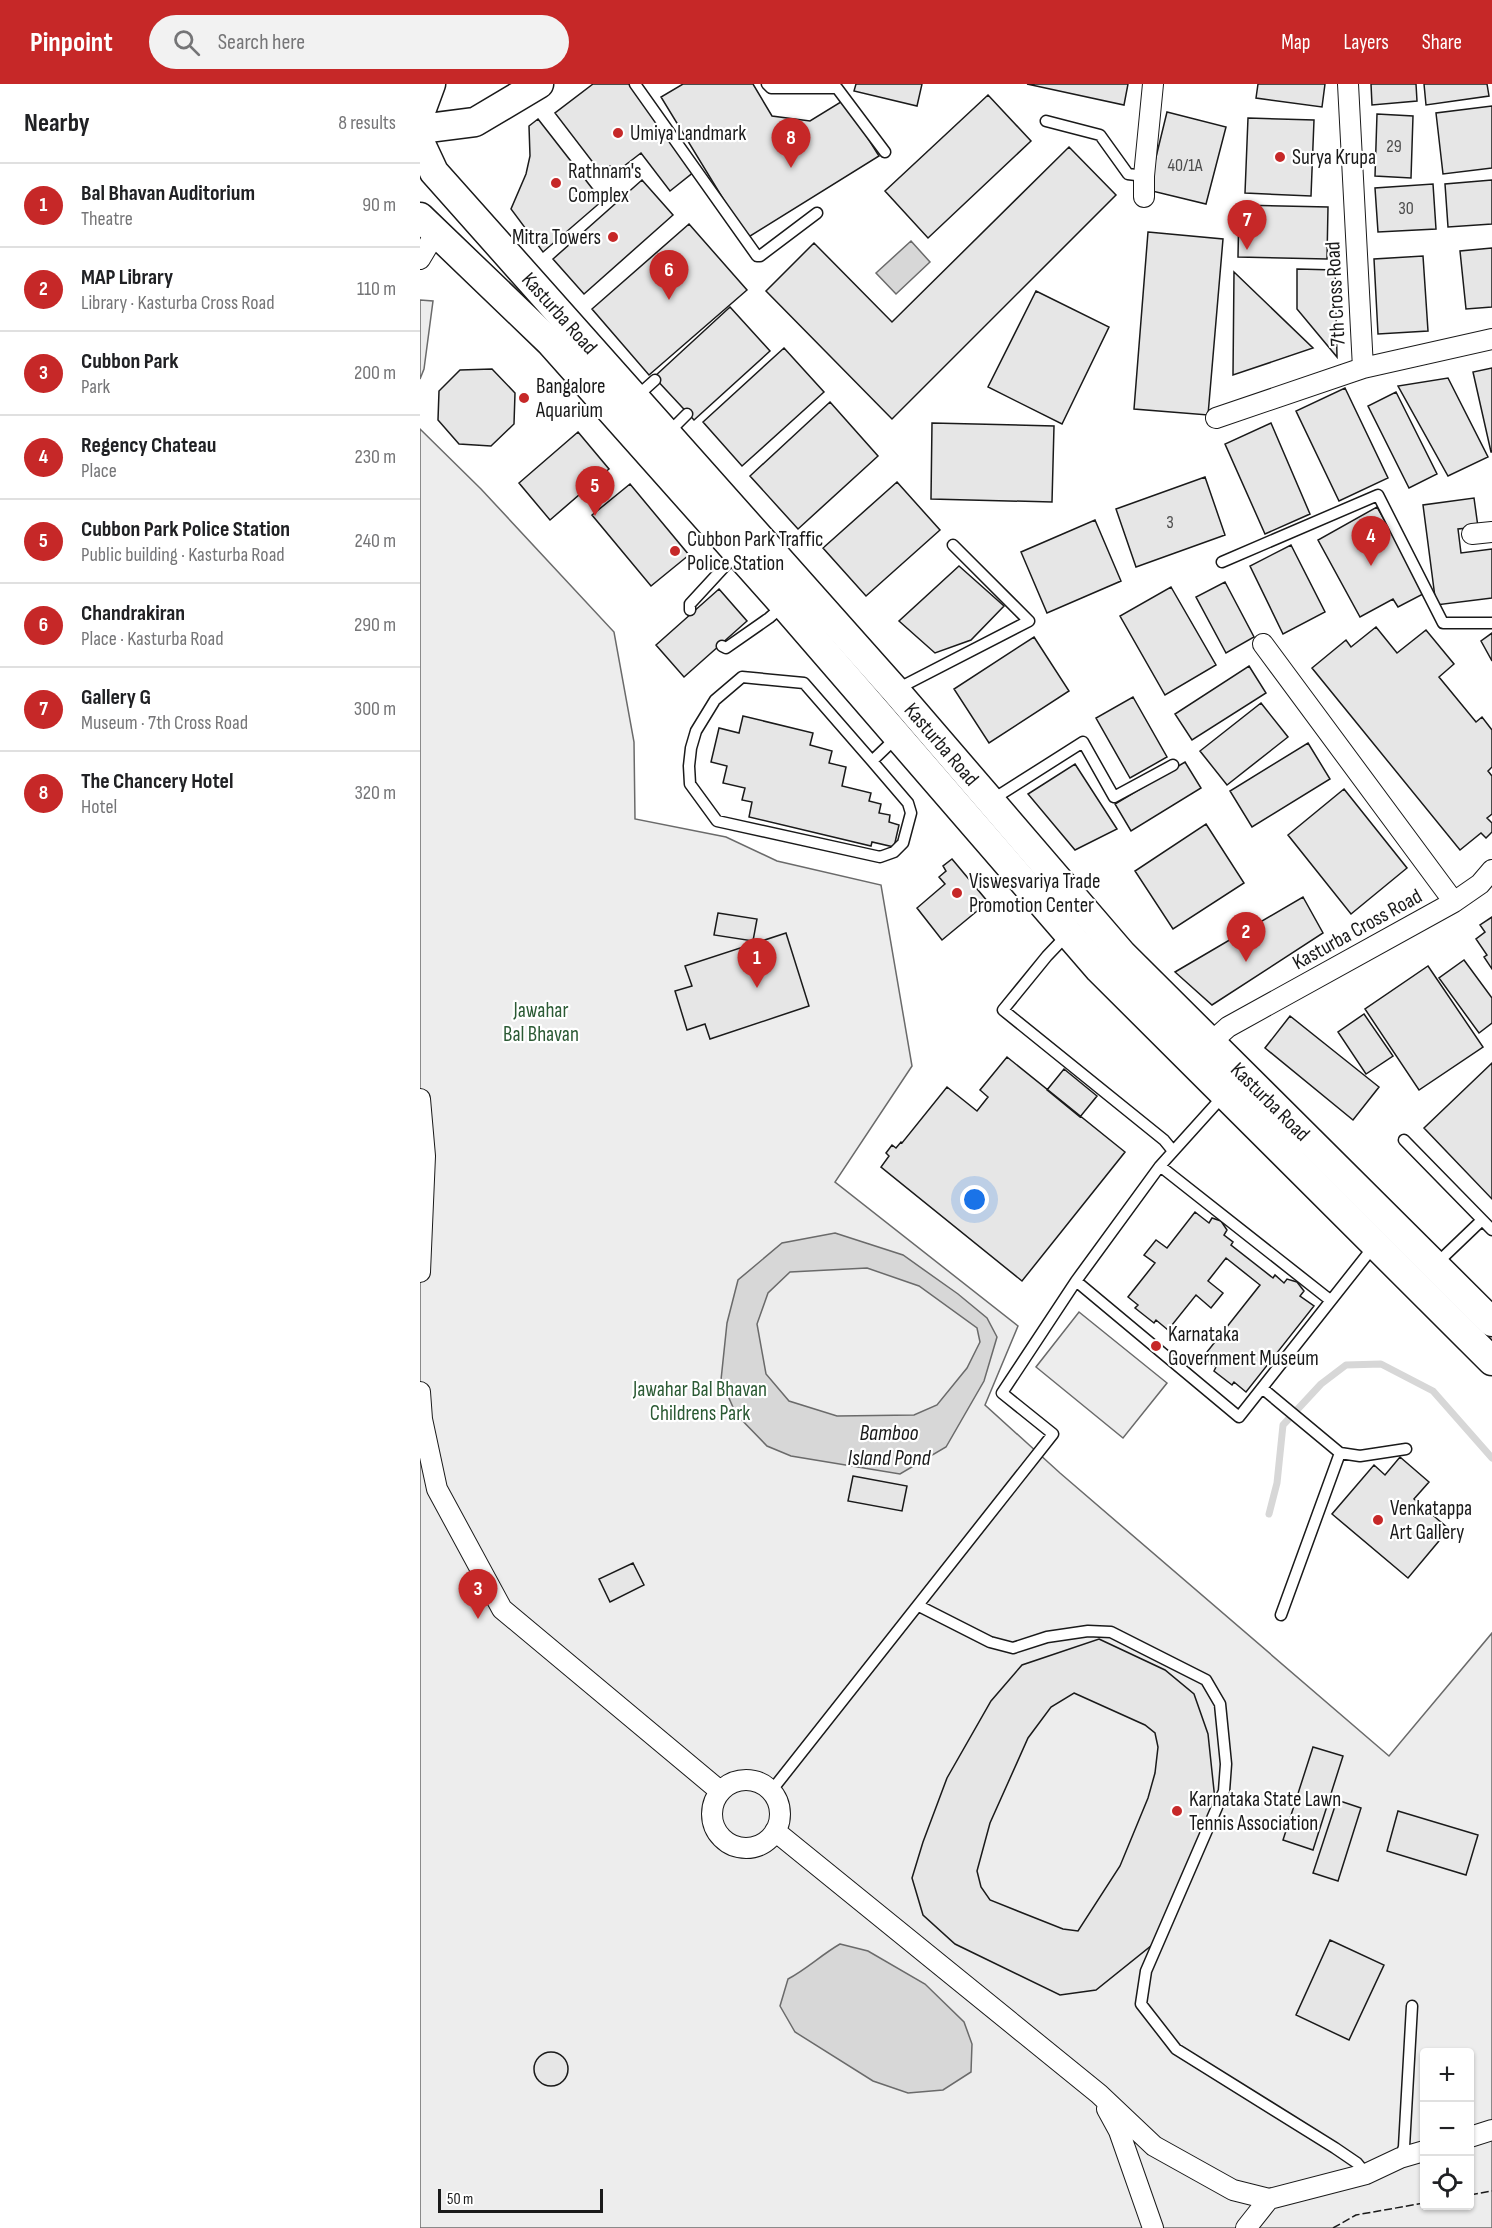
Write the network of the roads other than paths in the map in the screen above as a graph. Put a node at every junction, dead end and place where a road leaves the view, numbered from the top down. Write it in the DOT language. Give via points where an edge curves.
graph roads {
  1 [pos="431,84"];
  2 [pos="539,84"];
  3 [pos="635,84"];
  4 [pos="767,84"];
  5 [pos="1153,84"];
  6 [pos="1348,84"];
  7 [pos="420,114"];
  8 [pos="1046,121"];
  9 [pos="420,129"];
  10 [pos="420,142"];
  11 [pos="885,152"];
  12 [pos="427,175"];
  13 [pos="1144,176"];
  14 [pos="1144,197"];
  15 [pos="817,213"];
  16 [pos="428,225"];
  17 [pos="420,259"];
  18 [pos="1492,339"];
  19 [pos="1363,368"];
  20 [pos="687,414"];
  21 [pos="1216,418"];
  22 [pos="667,434"];
  23 [pos="1492,532"];
  24 [pos="1472,534"];
  25 [pos="953,545"];
  26 [pos="737,553"];
  27 [pos="1222,562"];
  28 [pos="784,605"];
  29 [pos="690,610"];
  30 [pos="1492,623"];
  31 [pos="1263,644"];
  32 [pos="722,646"];
  33 [pos="895,690"];
  34 [pos="899,736"];
  35 [pos="872,761"];
  36 [pos="1173,765"];
  37 [pos="990,801"];
  38 [pos="1492,870"];
  39 [pos="1454,902"];
  40 [pos="1067,935"];
  41 [pos="1210,1043"];
  42 [pos="1224,1095"];
  43 [pos="420,1099"];
  44 [pos="1404,1140"];
  45 [pos="1173,1151"];
  46 [pos="1160,1166"];
  47 [pos="1482,1220"];
  48 [pos="1492,1230"];
  49 [pos="1374,1245"];
  50 [pos="1435,1265"];
  51 [pos="420,1272"];
  52 [pos="1076,1281"];
  53 [pos="1330,1300"];
  54 [pos="1490,1317"];
  55 [pos="1492,1361"];
  56 [pos="1262,1388"];
  57 [pos="420,1392"];
  58 [pos="1406,1449"];
  59 [pos="1340,1453"];
  60 [pos="919,1606"];
  61 [pos="1281,1615"];
  62 [pos="772,1790"];
  63 [pos="720,1791"];
  64 [pos="775,1831"];
  65 [pos="1412,2006"];
  66 [pos="1099,2094"];
  67 [pos="1492,2130"];
  68 [pos="1474,2136"];
  69 [pos="1420,2152"];
  70 [pos="1400,2158"];
  71 [pos="1366,2174"];
  72 [pos="1269,2199"];
  73 [pos="1153,2228"];
  74 [pos="1246,2228"];
  1 -- 7 [label="main road"];
  2 -- 9 [label="main road" via="476,122"];
  3 -- 15 [label="lane" via="756,256"];
  4 -- 11 [label="lane" via="771,88 837,88"];
  5 -- 13 [label="street"];
  6 -- 19 [label="street, 7th Cross Road"];
  8 -- 13 [label="lane" via="1100,135 1128,174"];
  10 -- 12 [label="main road, Kasturba Road"];
  12 -- 22 [label="main road, Kasturba Road" via="645,389"];
  13 -- 14 [label="street"];
  16 -- 17 [label="street"];
  16 -- 26 [label="main road, Kasturba Road" via="549,342"];
  18 -- 19 [label="street, 7th Cross Road"];
  19 -- 21 [label="street"];
  20 -- 22 [label="lane"];
  22 -- 33 [label="main road, Kasturba Road"];
  23 -- 24 [label="street"];
  25 -- 33 [label="lane" via="1029,621"];
  26 -- 28 [label="main road, Kasturba Road"];
  26 -- 29 [label="lane" via="690,604"];
  27 -- 30 [label="lane" via="1378,495 1443,623"];
  28 -- 32 [label="lane" via="726,648"];
  28 -- 34 [label="main road, Kasturba Road"];
  31 -- 39 [label="street"];
  33 -- 37 [label="main road, Kasturba Road"];
  34 -- 35 [label="lane"];
  34 -- 40 [label="main road, Kasturba Road"];
  35 -- 35 [label="lane" via="804,683 742,677 715,700 696,731 689,766 690,784 717,820 880,857 894,852 903,843 911,813"];
  36 -- 37 [label="lane" via="1114,797 1083,742"];
  37 -- 41 [label="main road, Kasturba Road" via="1122,954"];
  38 -- 39 [label="street, Kasturba Cross Road"];
  39 -- 41 [label="street, Kasturba Cross Road" via="1228,1028"];
  40 -- 42 [label="main road, Kasturba Road"];
  40 -- 45 [label="lane" via="1003,1010"];
  41 -- 50 [label="main road, Kasturba Road"];
  42 -- 45 [label="lane"];
  42 -- 49 [label="main road, Kasturba Road"];
  43 -- 51 [label="street" via="425,1156"];
  44 -- 47 [label="lane"];
  45 -- 46 [label="lane"];
  46 -- 52 [label="lane"];
  46 -- 53 [label="lane"];
  47 -- 48 [label="lane"];
  47 -- 50 [label="lane"];
  49 -- 53 [label="lane"];
  49 -- 55 [label="main road, Kasturba Road"];
  50 -- 54 [label="main road, Kasturba Road"];
  52 -- 56 [label="lane" via="1239,1417"];
  52 -- 60 [label="lane" via="1002,1393 1053,1434"];
  53 -- 56 [label="lane"];
  56 -- 59 [label="lane"];
  57 -- 63 [label="street" via="437,1489 502,1609"];
  58 -- 59 [label="lane" via="1360,1456"];
  59 -- 61 [label="lane"];
  60 -- 62 [label="lane"];
  60 -- 71 [label="lane" via="990,1642 1013,1648 1047,1637 1111,1632 1206,1680 1220,1704 1226,1764 1224,1791 1146,1971 1140,2004 1176,2049 1335,2148"];
  62 -- 63 [label="street" via="757,1780 744,1779 731,1782"];
  62 -- 64 [label="street" via="781,1811"];
  63 -- 64 [label="street" via="712,1816 715,1829 724,1840 748,1848 761,1845"];
  64 -- 66 [label="street"];
  65 -- 70 [label="lane" via="1404,2147"];
  66 -- 72 [label="street" via="1154,2146 1233,2190"];
  66 -- 73 [label="street" via="1119,2131"];
  67 -- 68 [label="street"];
  69 -- 70 [label="street"];
  70 -- 71 [label="street"];
  71 -- 72 [label="street"];
  72 -- 74 [label="street"];
}
